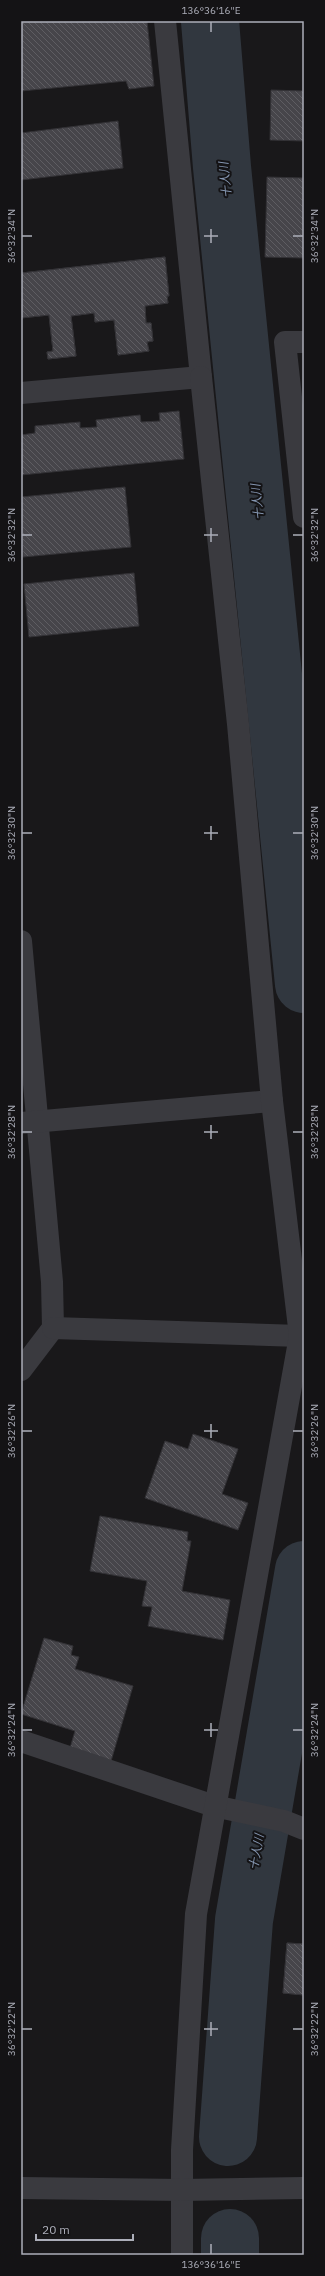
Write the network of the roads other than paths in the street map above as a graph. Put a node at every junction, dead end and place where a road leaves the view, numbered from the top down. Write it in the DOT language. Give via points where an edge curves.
graph roads {
  1 [pos="165,21"];
  2 [pos="304,342"];
  3 [pos="201,377"];
  4 [pos="21,393"];
  5 [pos="304,517"];
  6 [pos="21,941"];
  7 [pos="272,1101"];
  8 [pos="29,1122"];
  9 [pos="53,1328"];
  10 [pos="302,1340"];
  11 [pos="21,1370"];
  12 [pos="21,1741"];
  13 [pos="223,1808"];
  14 [pos="304,1829"];
  15 [pos="21,2188"];
  16 [pos="304,2188"];
  17 [pos="182,2190"];
  18 [pos="182,2255"];
  1 -- 3 [label="street"];
  2 -- 5 [label="street" via="285,342"];
  3 -- 4 [label="street"];
  3 -- 7 [label="street" via="238,724"];
  6 -- 8 [label="street"];
  7 -- 8 [label="street"];
  7 -- 10 [label="street"];
  8 -- 9 [label="street" via="52,1282"];
  9 -- 10 [label="street"];
  9 -- 11 [label="street"];
  10 -- 13 [label="street"];
  12 -- 13 [label="street"];
  13 -- 14 [label="street" via="284,1821"];
  13 -- 17 [label="street" via="196,1914"];
  15 -- 17 [label="street"];
  16 -- 17 [label="street"];
  17 -- 18 [label="street"];
}
